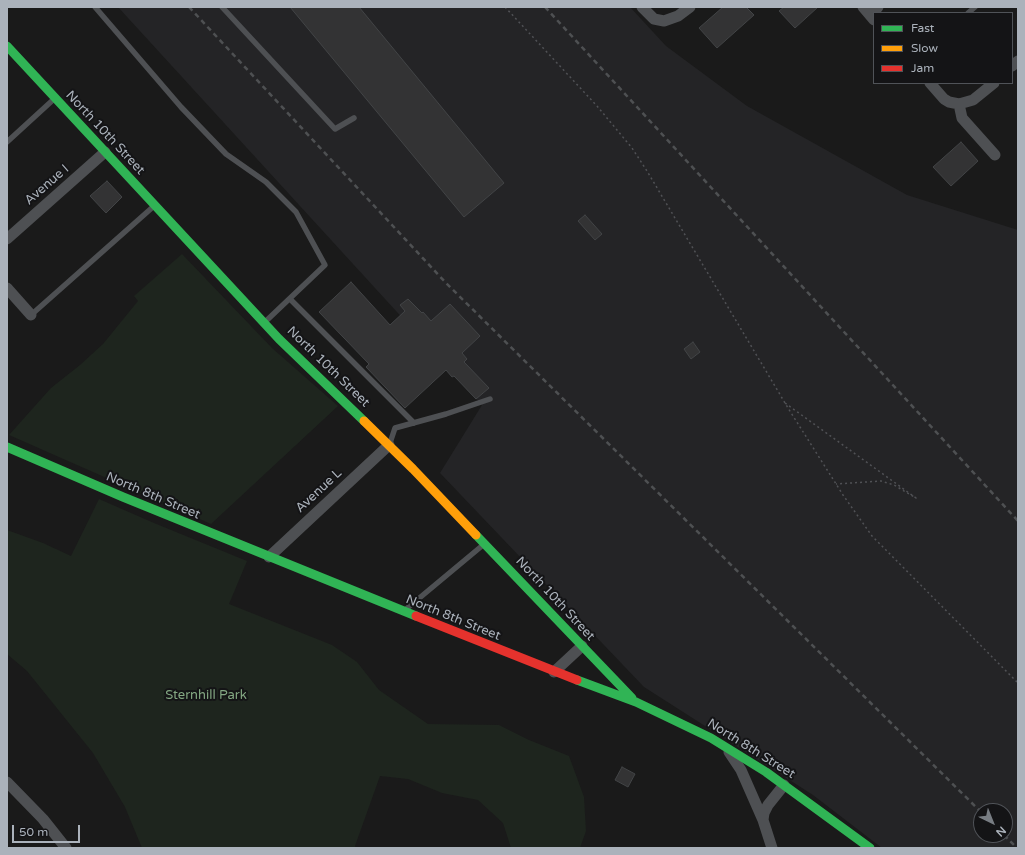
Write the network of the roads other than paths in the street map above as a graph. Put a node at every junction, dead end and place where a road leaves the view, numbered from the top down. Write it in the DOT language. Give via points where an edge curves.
graph roads {
  1 [pos="95,7"];
  2 [pos="222,7"];
  3 [pos="642,7"];
  4 [pos="690,7"];
  5 [pos="7,46"];
  6 [pos="931,84"];
  7 [pos="993,84"];
  8 [pos="56,98"];
  9 [pos="960,104"];
  10 [pos="354,118"];
  11 [pos="7,142"];
  12 [pos="106,152"];
  13 [pos="995,154"];
  14 [pos="155,205"];
  15 [pos="7,239"];
  16 [pos="7,288"];
  17 [pos="290,299"];
  18 [pos="31,315"];
  19 [pos="264,323"];
  20 [pos="490,399"];
  21 [pos="414,423"];
  22 [pos="389,445"];
  23 [pos="7,447"];
  24 [pos="484,543"];
  25 [pos="268,557"];
  26 [pos="403,612"];
  27 [pos="582,646"];
  28 [pos="554,672"];
  29 [pos="636,702"];
  30 [pos="722,744"];
  31 [pos="7,782"];
  32 [pos="784,785"];
  33 [pos="763,820"];
  34 [pos="66,848"];
  35 [pos="772,848"];
  36 [pos="870,848"];
  1 -- 17 [label="lane" via="181,107 226,154 266,182 296,212 325,265"];
  2 -- 10 [label="lane" via="335,129"];
  3 -- 4 [label="street" via="654,19 664,21 678,16"];
  5 -- 8 [label="street, North 10th Street"];
  6 -- 9 [label="street" via="944,99"];
  7 -- 9 [label="street" via="973,100"];
  8 -- 11 [label="lane"];
  8 -- 12 [label="street, North 10th Street"];
  9 -- 13 [label="street" via="962,118"];
  12 -- 14 [label="street, North 10th Street"];
  12 -- 15 [label="street, Avenue I"];
  14 -- 18 [label="lane"];
  14 -- 19 [label="street, North 10th Street"];
  16 -- 18 [label="street"];
  17 -- 19 [label="lane"];
  17 -- 21 [label="lane"];
  19 -- 22 [label="street, North 10th Street"];
  20 -- 21 [label="lane"];
  21 -- 22 [label="lane" via="395,428"];
  22 -- 24 [label="street, North 10th Street"];
  22 -- 25 [label="street, Avenue L"];
  23 -- 25 [label="street, North 8th Street"];
  24 -- 26 [label="lane"];
  24 -- 27 [label="street, North 10th Street"];
  25 -- 26 [label="street, North 8th Street"];
  26 -- 28 [label="street, North 8th Street"];
  27 -- 28 [label="street"];
  27 -- 29 [label="street, North 10th Street"];
  28 -- 29 [label="street, North 8th Street"];
  29 -- 30 [label="street, North 8th Street"];
  30 -- 32 [label="street, North 8th Street"];
  30 -- 33 [label="street" via="742,770"];
  31 -- 34 [label="street" via="43,819"];
  32 -- 33 [label="street" via="768,805"];
  32 -- 36 [label="street, North 8th Street"];
  33 -- 35 [label="street"];
}
